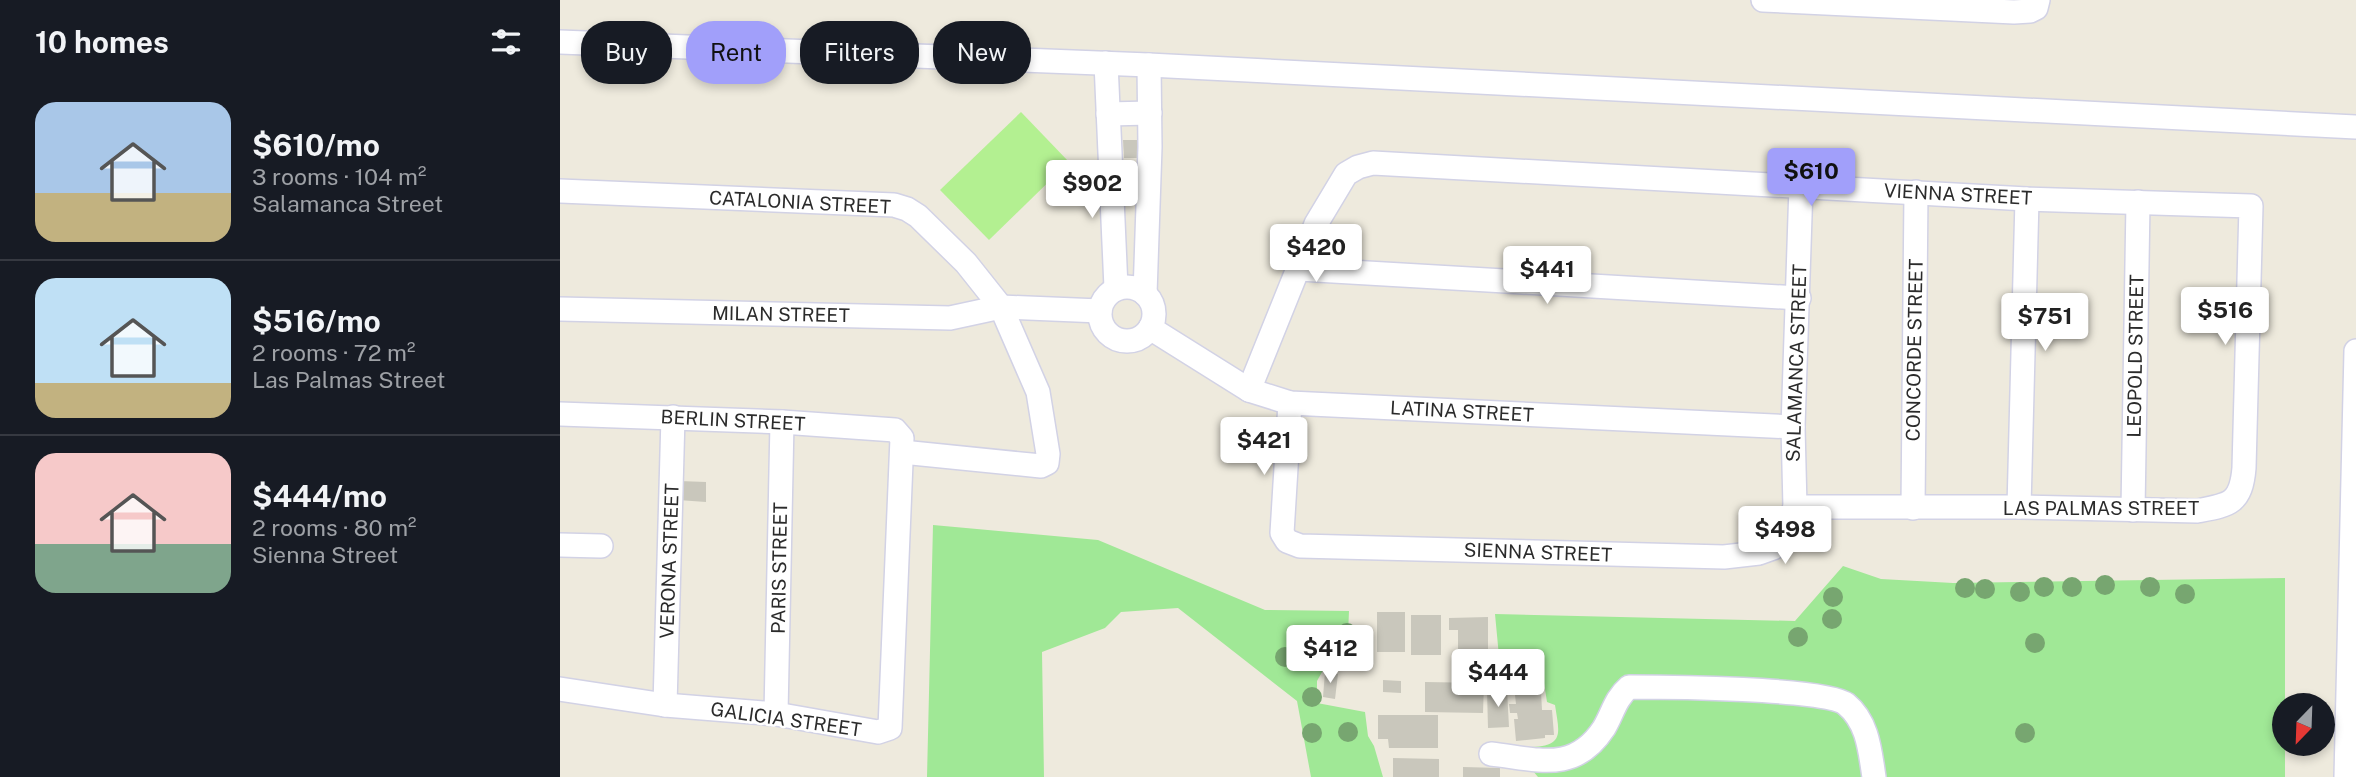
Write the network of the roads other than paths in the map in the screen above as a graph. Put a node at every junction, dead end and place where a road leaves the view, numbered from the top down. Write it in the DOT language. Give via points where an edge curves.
graph roads {
  1 [pos="1763,0"];
  2 [pos="2038,0"];
  3 [pos="560,42"];
  4 [pos="1105,63"];
  5 [pos="1149,65"];
  6 [pos="1150,113"];
  7 [pos="1108,114"];
  8 [pos="2356,127"];
  9 [pos="1149,177"];
  10 [pos="1112,178"];
  11 [pos="1801,186"];
  12 [pos="560,191"];
  13 [pos="1916,191"];
  14 [pos="2027,199"];
  15 [pos="2138,202"];
  16 [pos="2251,206"];
  17 [pos="1299,269"];
  18 [pos="1116,288"];
  19 [pos="1146,294"];
  20 [pos="1799,298"];
  21 [pos="1001,307"];
  22 [pos="560,309"];
  23 [pos="1100,311"];
  24 [pos="1150,328"];
  25 [pos="2356,351"];
  26 [pos="1250,390"];
  27 [pos="1290,403"];
  28 [pos="560,414"];
  29 [pos="673,417"];
  30 [pos="782,422"];
  31 [pos="1793,427"];
  32 [pos="902,445"];
  33 [pos="1046,463"];
  34 [pos="1795,507"];
  35 [pos="2019,507"];
  36 [pos="1913,508"];
  37 [pos="2133,510"];
  38 [pos="1783,537"];
  39 [pos="560,545"];
  40 [pos="601,546"];
  41 [pos="560,689"];
  42 [pos="665,705"];
  43 [pos="776,714"];
  44 [pos="1491,754"];
  45 [pos="2349,770"];
  46 [pos="1874,777"];
  1 -- 2 [label="street" via="2023,12 2036,8"];
  3 -- 4 [label="street"];
  4 -- 5 [label="street"];
  4 -- 7 [label="street"];
  5 -- 6 [label="street"];
  5 -- 8 [label="street"];
  6 -- 7 [label="street"];
  6 -- 9 [label="street"];
  7 -- 10 [label="street"];
  9 -- 10 [label="street"];
  9 -- 19 [label="street"];
  10 -- 18 [label="street"];
  11 -- 13 [label="street, VIENNA STREET"];
  11 -- 17 [label="street, VIENNA STREET" via="1373,163 1346,174 1315,224"];
  11 -- 20 [label="street, SALAMANCA STREET"];
  12 -- 21 [label="street, CATALONIA STREET" via="894,205 918,216 966,263"];
  13 -- 14 [label="street, VIENNA STREET"];
  13 -- 36 [label="street, CONCORDE STREET"];
  14 -- 15 [label="street, VIENNA STREET"];
  14 -- 35 [label="street"];
  15 -- 16 [label="street, VIENNA STREET"];
  15 -- 37 [label="street, LEOPOLD STREET"];
  16 -- 37 [label="street, LAS PALMAS STREET" via="2242,487 2237,497 2206,509"];
  17 -- 20 [label="street"];
  17 -- 26 [label="street"];
  18 -- 19 [label="street" via="1129,287"];
  18 -- 23 [label="street" via="1106,296"];
  19 -- 24 [label="street" via="1154,310"];
  20 -- 31 [label="street, SALAMANCA STREET"];
  21 -- 22 [label="street, MILAN STREET" via="950,318"];
  21 -- 23 [label="street, MILAN STREET"];
  21 -- 33 [label="street, CATALONIA STREET" via="1038,392"];
  23 -- 24 [label="street" via="1104,328 1119,340 1137,339"];
  24 -- 26 [label="street, LATINA STREET"];
  25 -- 45 [label="street"];
  26 -- 27 [label="street, LATINA STREET"];
  27 -- 31 [label="street, LATINA STREET"];
  27 -- 38 [label="street, SIENNA STREET" via="1282,533 1287,541 1300,545 1724,557 1759,553 1773,548"];
  28 -- 29 [label="street, BERLIN STREET"];
  29 -- 30 [label="street, BERLIN STREET"];
  29 -- 42 [label="street, VERONA STREET"];
  30 -- 32 [label="street, BERLIN STREET" via="895,430"];
  30 -- 43 [label="street, PARIS STREET"];
  31 -- 34 [label="street, SALAMANCA STREET"];
  32 -- 33 [label="street, BERLIN STREET" via="1041,466"];
  32 -- 43 [label="street, GALICIA STREET" via="890,728 878,732"];
  34 -- 36 [label="street, LAS PALMAS STREET"];
  34 -- 38 [label="street, SALAMANCA STREET"];
  35 -- 36 [label="street, LAS PALMAS STREET"];
  35 -- 37 [label="street, LAS PALMAS STREET"];
  39 -- 40 [label="street"];
  41 -- 42 [label="street, GALICIA STREET"];
  42 -- 43 [label="street, GALICIA STREET"];
  44 -- 46 [label="street" via="1569,759 1603,729 1619,696 1629,687 1780,692 1844,702 1859,717 1869,742"];
}
